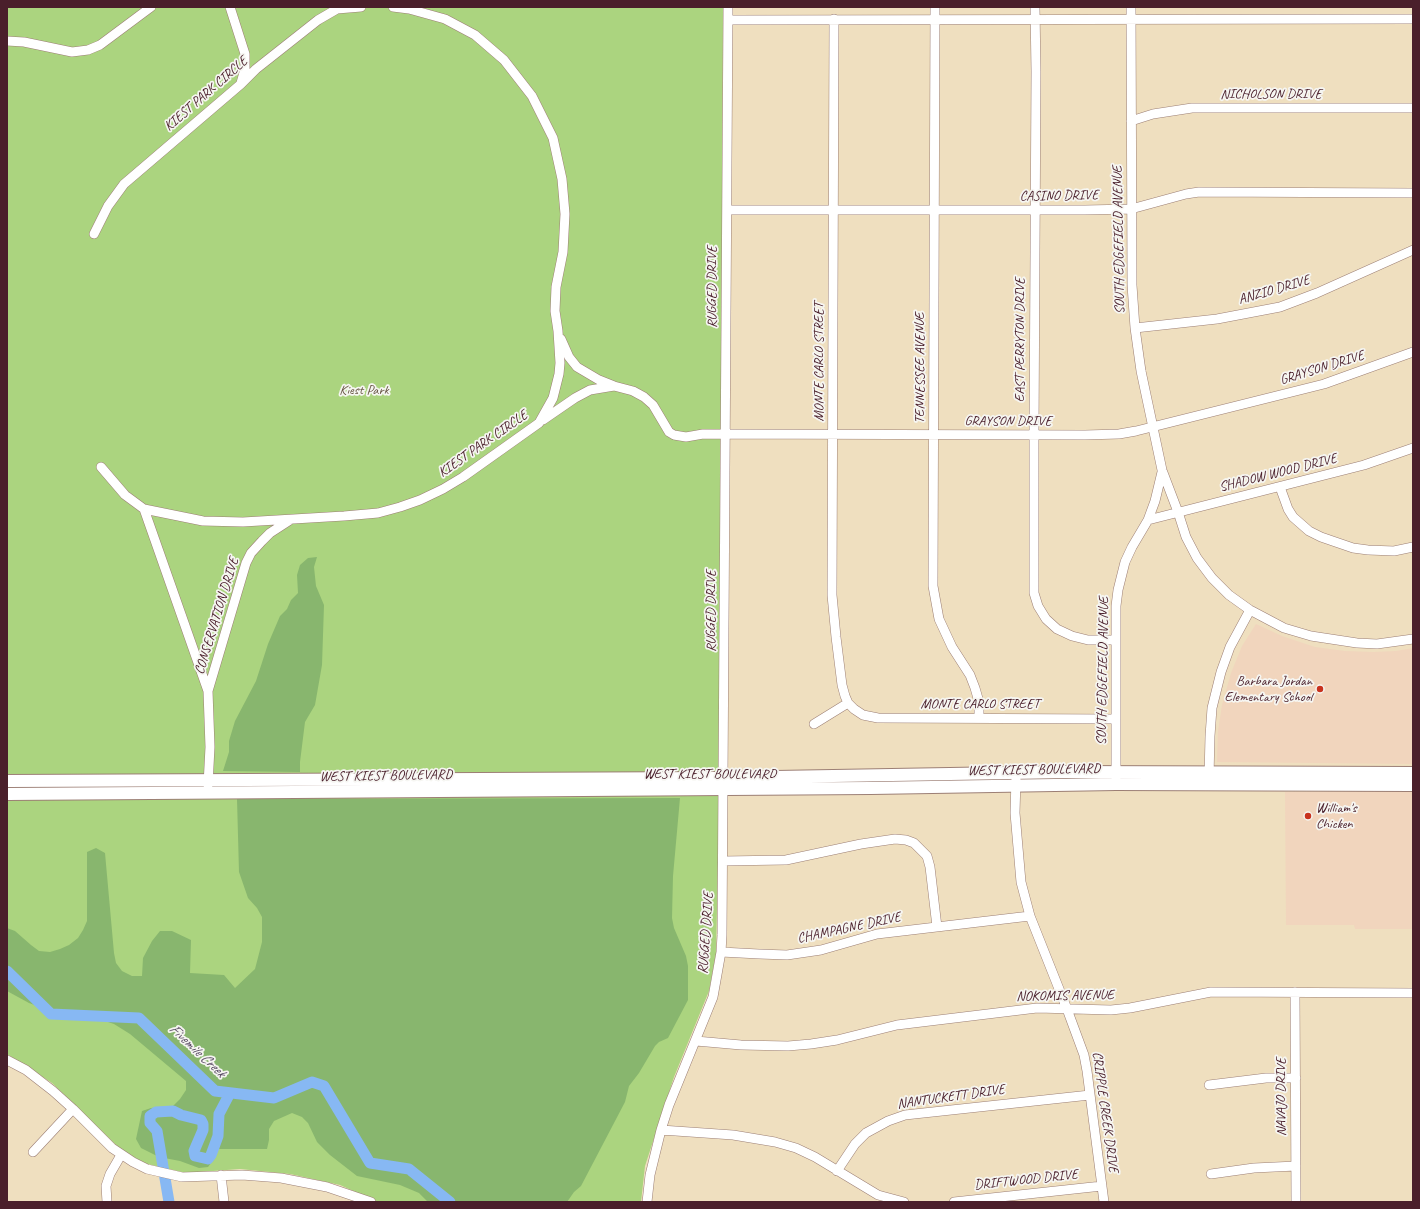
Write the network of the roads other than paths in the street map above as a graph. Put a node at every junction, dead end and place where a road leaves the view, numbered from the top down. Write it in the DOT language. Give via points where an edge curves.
graph roads {
  1 [pos="151,7"];
  2 [pos="230,7"];
  3 [pos="361,7"];
  4 [pos="393,7"];
  5 [pos="728,7"];
  6 [pos="935,7"];
  7 [pos="1035,7"];
  8 [pos="1131,7"];
  9 [pos="332,8"];
  10 [pos="834,19"];
  11 [pos="934,19"];
  12 [pos="1413,19"];
  13 [pos="728,20"];
  14 [pos="1035,20"];
  15 [pos="1131,20"];
  16 [pos="7,41"];
  17 [pos="240,84"];
  18 [pos="1413,108"];
  19 [pos="1131,121"];
  20 [pos="1413,193"];
  21 [pos="1131,209"];
  22 [pos="727,210"];
  23 [pos="834,210"];
  24 [pos="934,210"];
  25 [pos="1035,211"];
  26 [pos="94,234"];
  27 [pos="1413,250"];
  28 [pos="1135,328"];
  29 [pos="558,331"];
  30 [pos="1413,352"];
  31 [pos="614,386"];
  32 [pos="539,423"];
  33 [pos="1152,426"];
  34 [pos="726,434"];
  35 [pos="832,434"];
  36 [pos="933,434"];
  37 [pos="1034,435"];
  38 [pos="1413,448"];
  39 [pos="101,467"];
  40 [pos="1162,470"];
  41 [pos="1280,487"];
  42 [pos="144,509"];
  43 [pos="1178,512"];
  44 [pos="291,520"];
  45 [pos="1148,520"];
  46 [pos="1413,547"];
  47 [pos="1250,610"];
  48 [pos="1413,639"];
  49 [pos="1116,640"];
  50 [pos="208,691"];
  51 [pos="848,703"];
  52 [pos="979,718"];
  53 [pos="1116,719"];
  54 [pos="814,724"];
  55 [pos="1209,772"];
  56 [pos="1413,773"];
  57 [pos="1116,778"];
  58 [pos="1279,779"];
  59 [pos="1350,779"];
  60 [pos="208,780"];
  61 [pos="1016,780"];
  62 [pos="7,781"];
  63 [pos="724,783"];
  64 [pos="1209,784"];
  65 [pos="1413,785"];
  66 [pos="208,793"];
  67 [pos="7,794"];
  68 [pos="723,861"];
  69 [pos="1030,916"];
  70 [pos="937,927"];
  71 [pos="721,952"];
  72 [pos="1295,992"];
  73 [pos="1413,993"];
  74 [pos="1068,1009"];
  75 [pos="696,1041"];
  76 [pos="7,1060"];
  77 [pos="1296,1078"];
  78 [pos="1209,1085"];
  79 [pos="1090,1095"];
  80 [pos="73,1109"];
  81 [pos="661,1130"];
  82 [pos="33,1152"];
  83 [pos="121,1155"];
  84 [pos="1296,1166"];
  85 [pos="837,1171"];
  86 [pos="1211,1174"];
  87 [pos="221,1175"];
  88 [pos="1102,1186"];
  89 [pos="107,1202"];
  90 [pos="224,1202"];
  91 [pos="371,1202"];
  92 [pos="647,1202"];
  93 [pos="904,1202"];
  94 [pos="954,1202"];
  95 [pos="1104,1202"];
  96 [pos="1296,1202"];
  1 -- 16 [label="street" via="100,45 88,50 72,52"];
  2 -- 17 [label="street" via="245,54 245,69"];
  3 -- 9 [label="street, KIEST PARK CIRCLE"];
  4 -- 29 [label="street, KIEST PARK CIRCLE" via="445,20 475,35 504,60 532,96 553,138 562,179 565,214 563,252 556,287 555,311"];
  5 -- 13 [label="street, RUGGED DRIVE"];
  6 -- 11 [label="street, TENNESSEE AVENUE"];
  7 -- 14 [label="street, EAST PERRYTON DRIVE"];
  8 -- 15 [label="street, SOUTH EDGEFIELD AVENUE"];
  9 -- 17 [label="street, KIEST PARK CIRCLE"];
  10 -- 11 [label="street"];
  10 -- 13 [label="street"];
  10 -- 23 [label="street, MONTE CARLO STREET"];
  11 -- 14 [label="street"];
  11 -- 24 [label="street, TENNESSEE AVENUE"];
  12 -- 15 [label="street"];
  13 -- 22 [label="street, RUGGED DRIVE"];
  14 -- 15 [label="street"];
  14 -- 25 [label="street, EAST PERRYTON DRIVE"];
  15 -- 19 [label="street, SOUTH EDGEFIELD AVENUE"];
  17 -- 26 [label="street, KIEST PARK CIRCLE" via="124,184 108,206"];
  18 -- 19 [label="street, NICHOLSON DRIVE" via="1192,108 1153,114"];
  19 -- 21 [label="street, SOUTH EDGEFIELD AVENUE"];
  20 -- 21 [label="street, CASINO DRIVE" via="1199,192"];
  21 -- 25 [label="street, CASINO DRIVE"];
  21 -- 28 [label="street, SOUTH EDGEFIELD AVENUE"];
  22 -- 23 [label="street, CASINO DRIVE"];
  22 -- 34 [label="street, RUGGED DRIVE"];
  23 -- 24 [label="street, CASINO DRIVE"];
  23 -- 35 [label="street, MONTE CARLO STREET"];
  24 -- 25 [label="street, CASINO DRIVE"];
  24 -- 36 [label="street, TENNESSEE AVENUE"];
  25 -- 37 [label="street, EAST PERRYTON DRIVE"];
  27 -- 28 [label="street, ANZIO DRIVE" via="1318,293 1280,307 1217,320"];
  28 -- 33 [label="street, SOUTH EDGEFIELD AVENUE"];
  29 -- 31 [label="street, GRAYSON DRIVE" via="577,367"];
  29 -- 32 [label="street, KIEST PARK CIRCLE" via="559,374 553,398"];
  30 -- 33 [label="street, GRAYSON DRIVE" via="1324,384"];
  31 -- 32 [label="street, GRAYSON DRIVE" via="590,390"];
  31 -- 34 [label="street, GRAYSON DRIVE" via="644,397 653,405 666,428 674,435 686,437"];
  32 -- 44 [label="street, KIEST PARK CIRCLE" via="463,477 420,500 378,513"];
  33 -- 37 [label="street, GRAYSON DRIVE" via="1119,434"];
  33 -- 40 [label="street, SOUTH EDGEFIELD AVENUE"];
  34 -- 35 [label="street, GRAYSON DRIVE"];
  34 -- 63 [label="street, RUGGED DRIVE"];
  35 -- 36 [label="street, GRAYSON DRIVE"];
  35 -- 51 [label="street, MONTE CARLO STREET" via="832,595 842,685"];
  36 -- 37 [label="street, GRAYSON DRIVE"];
  36 -- 52 [label="street, TENNESSEE AVENUE" via="935,605 945,634 970,675 979,702"];
  37 -- 49 [label="street, EAST PERRYTON DRIVE" via="1034,593 1038,606 1046,619 1057,629 1072,636 1088,640"];
  38 -- 41 [label="street, SHADOW WOOD DRIVE" via="1364,465"];
  39 -- 42 [label="street, KIEST PARK CIRCLE" via="125,495"];
  40 -- 43 [label="street, SOUTH EDGEFIELD AVENUE"];
  40 -- 45 [label="street, SOUTH EDGEFIELD AVENUE"];
  41 -- 43 [label="street, SHADOW WOOD DRIVE"];
  41 -- 46 [label="street" via="1293,517 1309,531 1321,537 1368,550 1394,551"];
  42 -- 44 [label="street, KIEST PARK CIRCLE" via="203,520"];
  42 -- 50 [label="street, CONSERVATION DRIVE"];
  43 -- 45 [label="street, SHADOW WOOD DRIVE"];
  43 -- 47 [label="street, SOUTH EDGEFIELD AVENUE" via="1186,537 1197,558 1229,595"];
  44 -- 50 [label="street, CONSERVATION DRIVE" via="270,533 251,553 246,563"];
  45 -- 49 [label="street, SOUTH EDGEFIELD AVENUE" via="1132,547 1122,576 1116,606"];
  47 -- 48 [label="street, SOUTH EDGEFIELD AVENUE" via="1284,628 1331,640 1376,644"];
  47 -- 55 [label="street" via="1230,647 1221,672 1212,708"];
  49 -- 53 [label="street, SOUTH EDGEFIELD AVENUE"];
  50 -- 60 [label="street, CONSERVATION DRIVE"];
  51 -- 52 [label="street, MONTE CARLO STREET" via="854,710 870,717"];
  51 -- 54 [label="street"];
  52 -- 53 [label="street, MONTE CARLO STREET"];
  53 -- 57 [label="street, SOUTH EDGEFIELD AVENUE"];
  55 -- 57 [label="main road, WEST KIEST BOULEVARD"];
  55 -- 58 [label="main road, WEST KIEST BOULEVARD"];
  55 -- 64 [label="street"];
  56 -- 59 [label="main road, WEST KIEST BOULEVARD"];
  57 -- 61 [label="main road, WEST KIEST BOULEVARD"];
  57 -- 64 [label="main road, WEST KIEST BOULEVARD"];
  58 -- 59 [label="main road, WEST KIEST BOULEVARD"];
  58 -- 64 [label="main road, WEST KIEST BOULEVARD"];
  59 -- 65 [label="main road, WEST KIEST BOULEVARD"];
  60 -- 62 [label="main road, WEST KIEST BOULEVARD"];
  60 -- 63 [label="main road, WEST KIEST BOULEVARD"];
  60 -- 66 [label="street, CONSERVATION DRIVE"];
  61 -- 63 [label="main road, WEST KIEST BOULEVARD"];
  61 -- 69 [label="street, CRIPPLE CREEK DRIVE" via="1015,813 1021,882"];
  63 -- 66 [label="main road, WEST KIEST BOULEVARD"];
  63 -- 68 [label="street, RUGGED DRIVE"];
  66 -- 67 [label="main road, WEST KIEST BOULEVARD"];
  68 -- 70 [label="street" via="786,860 861,844 906,840 914,843 927,856"];
  68 -- 71 [label="street, RUGGED DRIVE"];
  69 -- 70 [label="street, CHAMPAGNE DRIVE"];
  69 -- 74 [label="street, CRIPPLE CREEK DRIVE"];
  70 -- 71 [label="street, CHAMPAGNE DRIVE" via="877,934 821,950 787,955"];
  71 -- 75 [label="street, RUGGED DRIVE" via="713,997"];
  72 -- 73 [label="street, NOKOMIS AVENUE"];
  72 -- 74 [label="street, NOKOMIS AVENUE" via="1211,992 1130,1008"];
  72 -- 77 [label="street, NAVAJO DRIVE"];
  74 -- 75 [label="street, NOKOMIS AVENUE" via="1038,1008 897,1025 837,1040 788,1046"];
  74 -- 79 [label="street, CRIPPLE CREEK DRIVE" via="1084,1055"];
  75 -- 81 [label="street, RUGGED DRIVE"];
  76 -- 80 [label="street" via="26,1070"];
  77 -- 78 [label="street" via="1266,1078"];
  77 -- 84 [label="street, NAVAJO DRIVE"];
  79 -- 85 [label="street, NANTUCKETT DRIVE" via="905,1115 866,1133 855,1144"];
  79 -- 88 [label="street, CRIPPLE CREEK DRIVE"];
  80 -- 82 [label="street"];
  80 -- 83 [label="street"];
  81 -- 85 [label="street" via="733,1135 775,1142 796,1148"];
  81 -- 92 [label="street, RUGGED DRIVE" via="650,1175"];
  83 -- 87 [label="street" via="147,1169 182,1177"];
  83 -- 89 [label="street" via="106,1186"];
  84 -- 86 [label="street"];
  84 -- 96 [label="street, NAVAJO DRIVE"];
  85 -- 93 [label="street" via="878,1196"];
  87 -- 90 [label="street"];
  87 -- 91 [label="street" via="266,1176 300,1181"];
  88 -- 94 [label="street, DRIFTWOOD DRIVE"];
  88 -- 95 [label="street, CRIPPLE CREEK DRIVE"];
}
